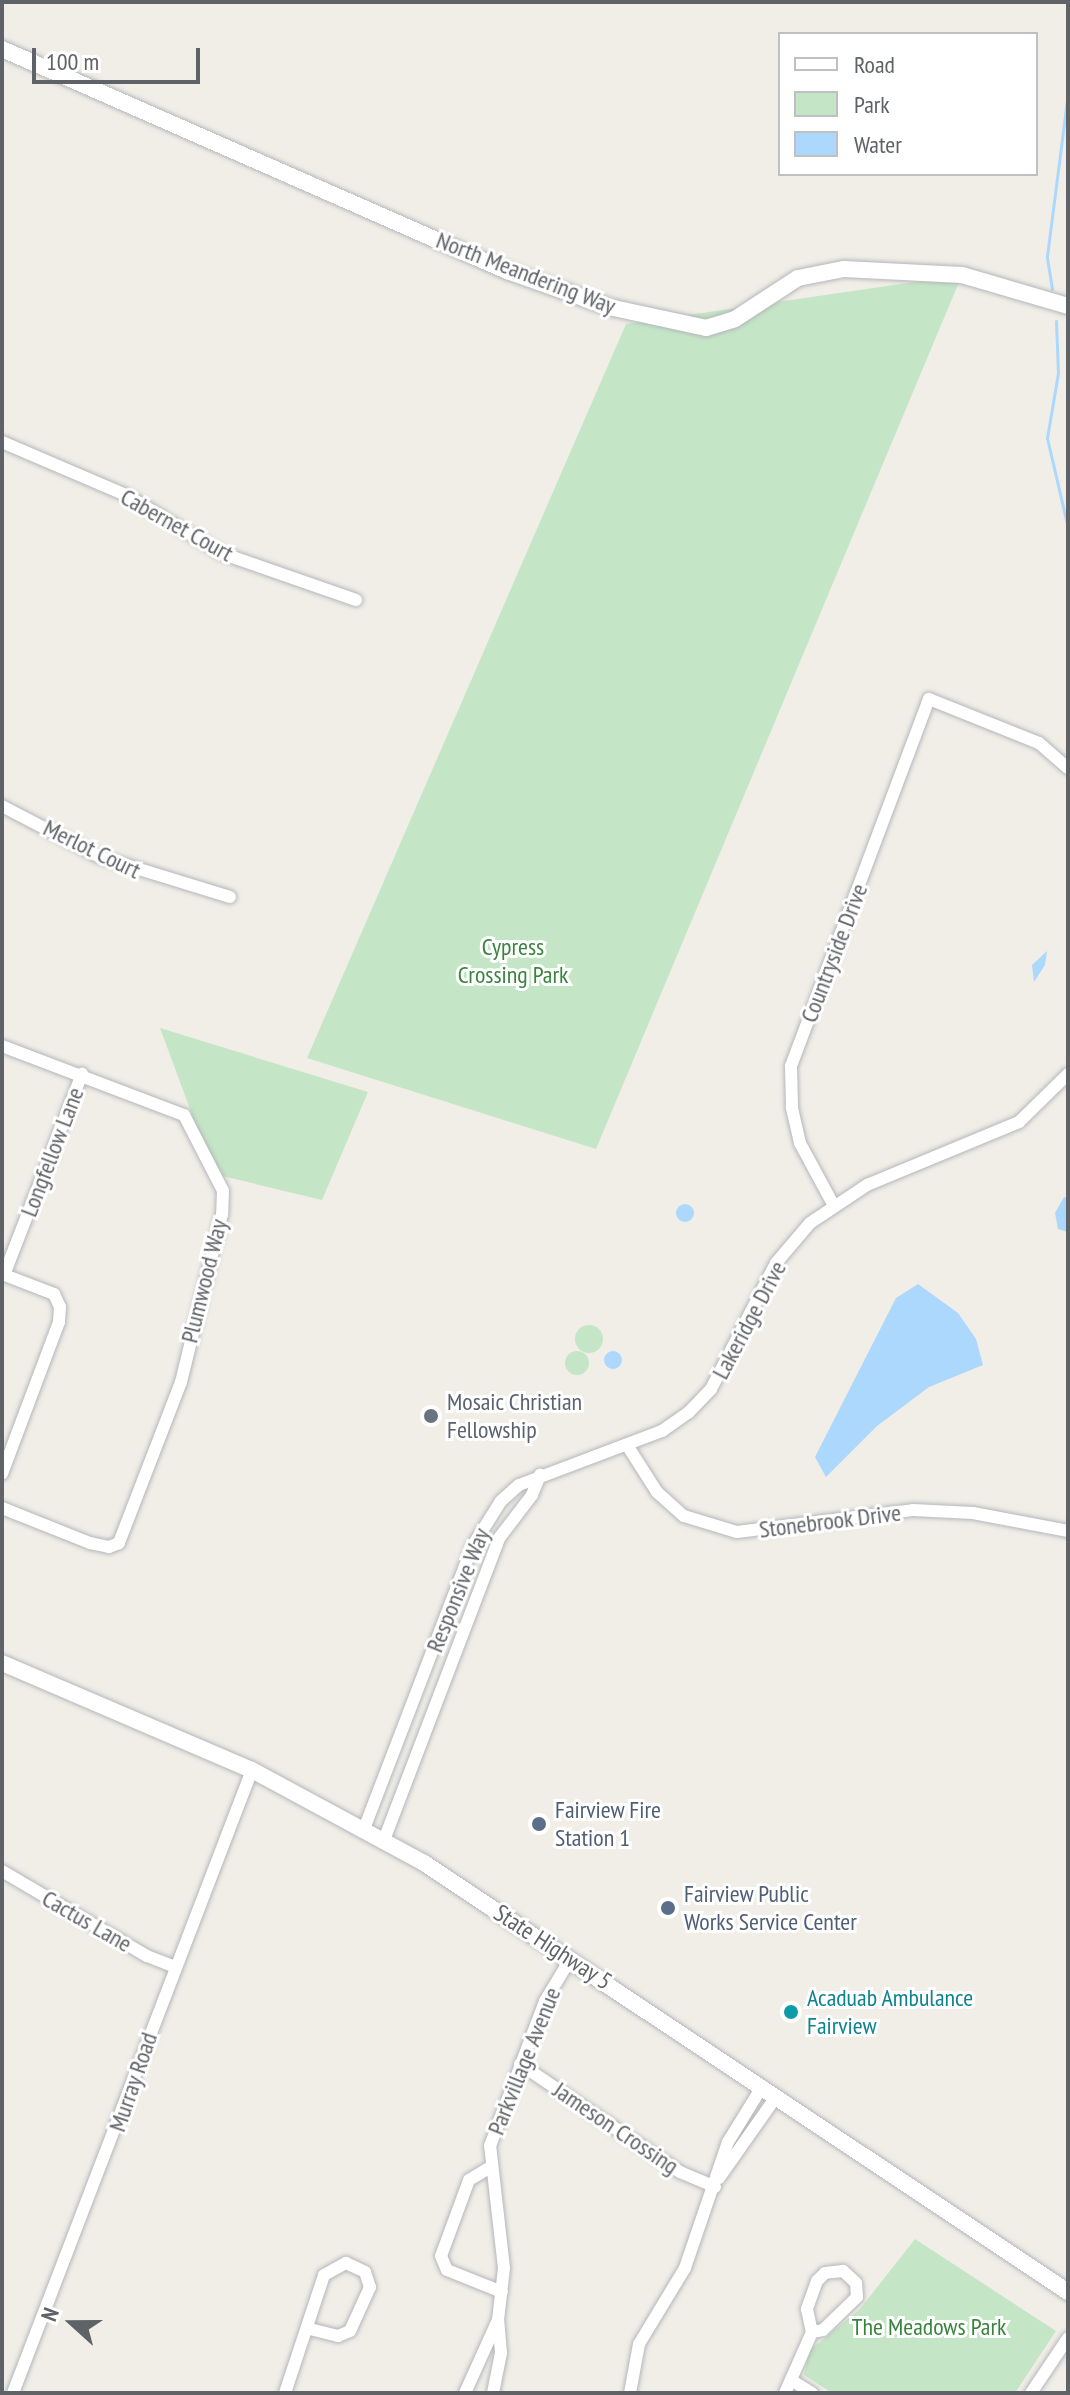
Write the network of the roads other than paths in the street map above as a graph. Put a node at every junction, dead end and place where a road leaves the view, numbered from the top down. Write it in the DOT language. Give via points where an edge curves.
graph roads {
  1 [pos="2,49"];
  2 [pos="1068,306"];
  3 [pos="2,442"];
  4 [pos="356,600"];
  5 [pos="1068,768"];
  6 [pos="2,806"];
  7 [pos="230,897"];
  8 [pos="2,1046"];
  9 [pos="82,1074"];
  10 [pos="1068,1074"];
  11 [pos="834,1206"];
  12 [pos="3,1275"];
  13 [pos="627,1445"];
  14 [pos="2,1474"];
  15 [pos="540,1475"];
  16 [pos="2,1508"];
  17 [pos="1068,1531"];
  18 [pos="2,1663"];
  19 [pos="252,1770"];
  20 [pos="364,1829"];
  21 [pos="384,1840"];
  22 [pos="2,1871"];
  23 [pos="571,1958"];
  24 [pos="173,1966"];
  25 [pos="520,2064"];
  26 [pos="762,2087"];
  27 [pos="776,2097"];
  28 [pos="489,2168"];
  29 [pos="717,2182"];
  30 [pos="502,2292"];
  31 [pos="1068,2292"];
  32 [pos="498,2320"];
  33 [pos="310,2329"];
  34 [pos="812,2332"];
  35 [pos="1068,2338"];
  36 [pos="791,2380"];
  37 [pos="13,2393"];
  38 [pos="285,2393"];
  39 [pos="465,2393"];
  40 [pos="493,2393"];
  41 [pos="630,2393"];
  42 [pos="785,2393"];
  43 [pos="812,2393"];
  44 [pos="1031,2393"];
  1 -- 2 [label="main road, North Meandering Way" via="507,271 609,307 706,328 735,319 798,278 844,269 962,275"];
  3 -- 4 [label="street, Cabernet Court" via="128,496 221,553"];
  5 -- 11 [label="street, Countryside Drive" via="1039,743 929,699 791,1066 800,1143"];
  6 -- 7 [label="street, Merlot Court" via="100,857"];
  8 -- 9 [label="street, Plumwood Way"];
  9 -- 12 [label="street, Longfellow Lane"];
  9 -- 16 [label="street, Plumwood Way" via="184,1115 223,1191 222,1214 170,1415 119,1543 109,1547"];
  10 -- 11 [label="street, Lakeridge Drive" via="1019,1122 867,1185"];
  11 -- 13 [label="street, Lakeridge Drive" via="810,1223 776,1263 711,1389 662,1431"];
  12 -- 14 [label="street" via="54,1294 60,1307"];
  13 -- 15 [label="street, Lakeridge Drive"];
  13 -- 17 [label="street, Stonebrook Drive" via="657,1492 684,1516 737,1532 913,1510 973,1513"];
  15 -- 20 [label="street, Responsive Way" via="519,1485 485,1522"];
  15 -- 21 [label="street, Responsive Way" via="532,1495 500,1537"];
  18 -- 19 [label="main road, State Highway 5"];
  19 -- 20 [label="main road, State Highway 5"];
  19 -- 24 [label="street, Murray Road"];
  20 -- 21 [label="main road, State Highway 5"];
  21 -- 23 [label="main road, State Highway 5"];
  22 -- 24 [label="street, Cactus Lane"];
  23 -- 25 [label="street, Parkvillage Avenue" via="545,2001"];
  23 -- 26 [label="main road, State Highway 5"];
  24 -- 37 [label="street, Murray Road" via="114,2138"];
  25 -- 28 [label="street, Parkvillage Avenue" via="494,2131"];
  25 -- 29 [label="street, Jameson Crossing" via="680,2172"];
  26 -- 27 [label="main road, State Highway 5"];
  26 -- 29 [label="street" via="728,2142"];
  27 -- 29 [label="street"];
  27 -- 31 [label="main road, State Highway 5"];
  28 -- 30 [label="street, Parkvillage Avenue" via="504,2248"];
  28 -- 30 [label="street, Parkvillage Avenue" via="469,2180 441,2256 453,2274"];
  29 -- 41 [label="street" via="685,2268 639,2344"];
  30 -- 32 [label="street, Parkvillage Avenue"];
  32 -- 39 [label="street, Parkvillage Avenue"];
  32 -- 40 [label="street, Parkvillage Avenue" via="501,2353"];
  33 -- 33 [label="street" via="338,2336 350,2331 370,2287 365,2272 346,2263 330,2268 309,2316"];
  33 -- 38 [label="street"];
  34 -- 34 [label="street" via="823,2330 857,2297 856,2283 843,2271 825,2273 817,2281 807,2309"];
  34 -- 36 [label="street"];
  35 -- 44 [label="street"];
  36 -- 42 [label="street"];
  36 -- 43 [label="street"];
}
